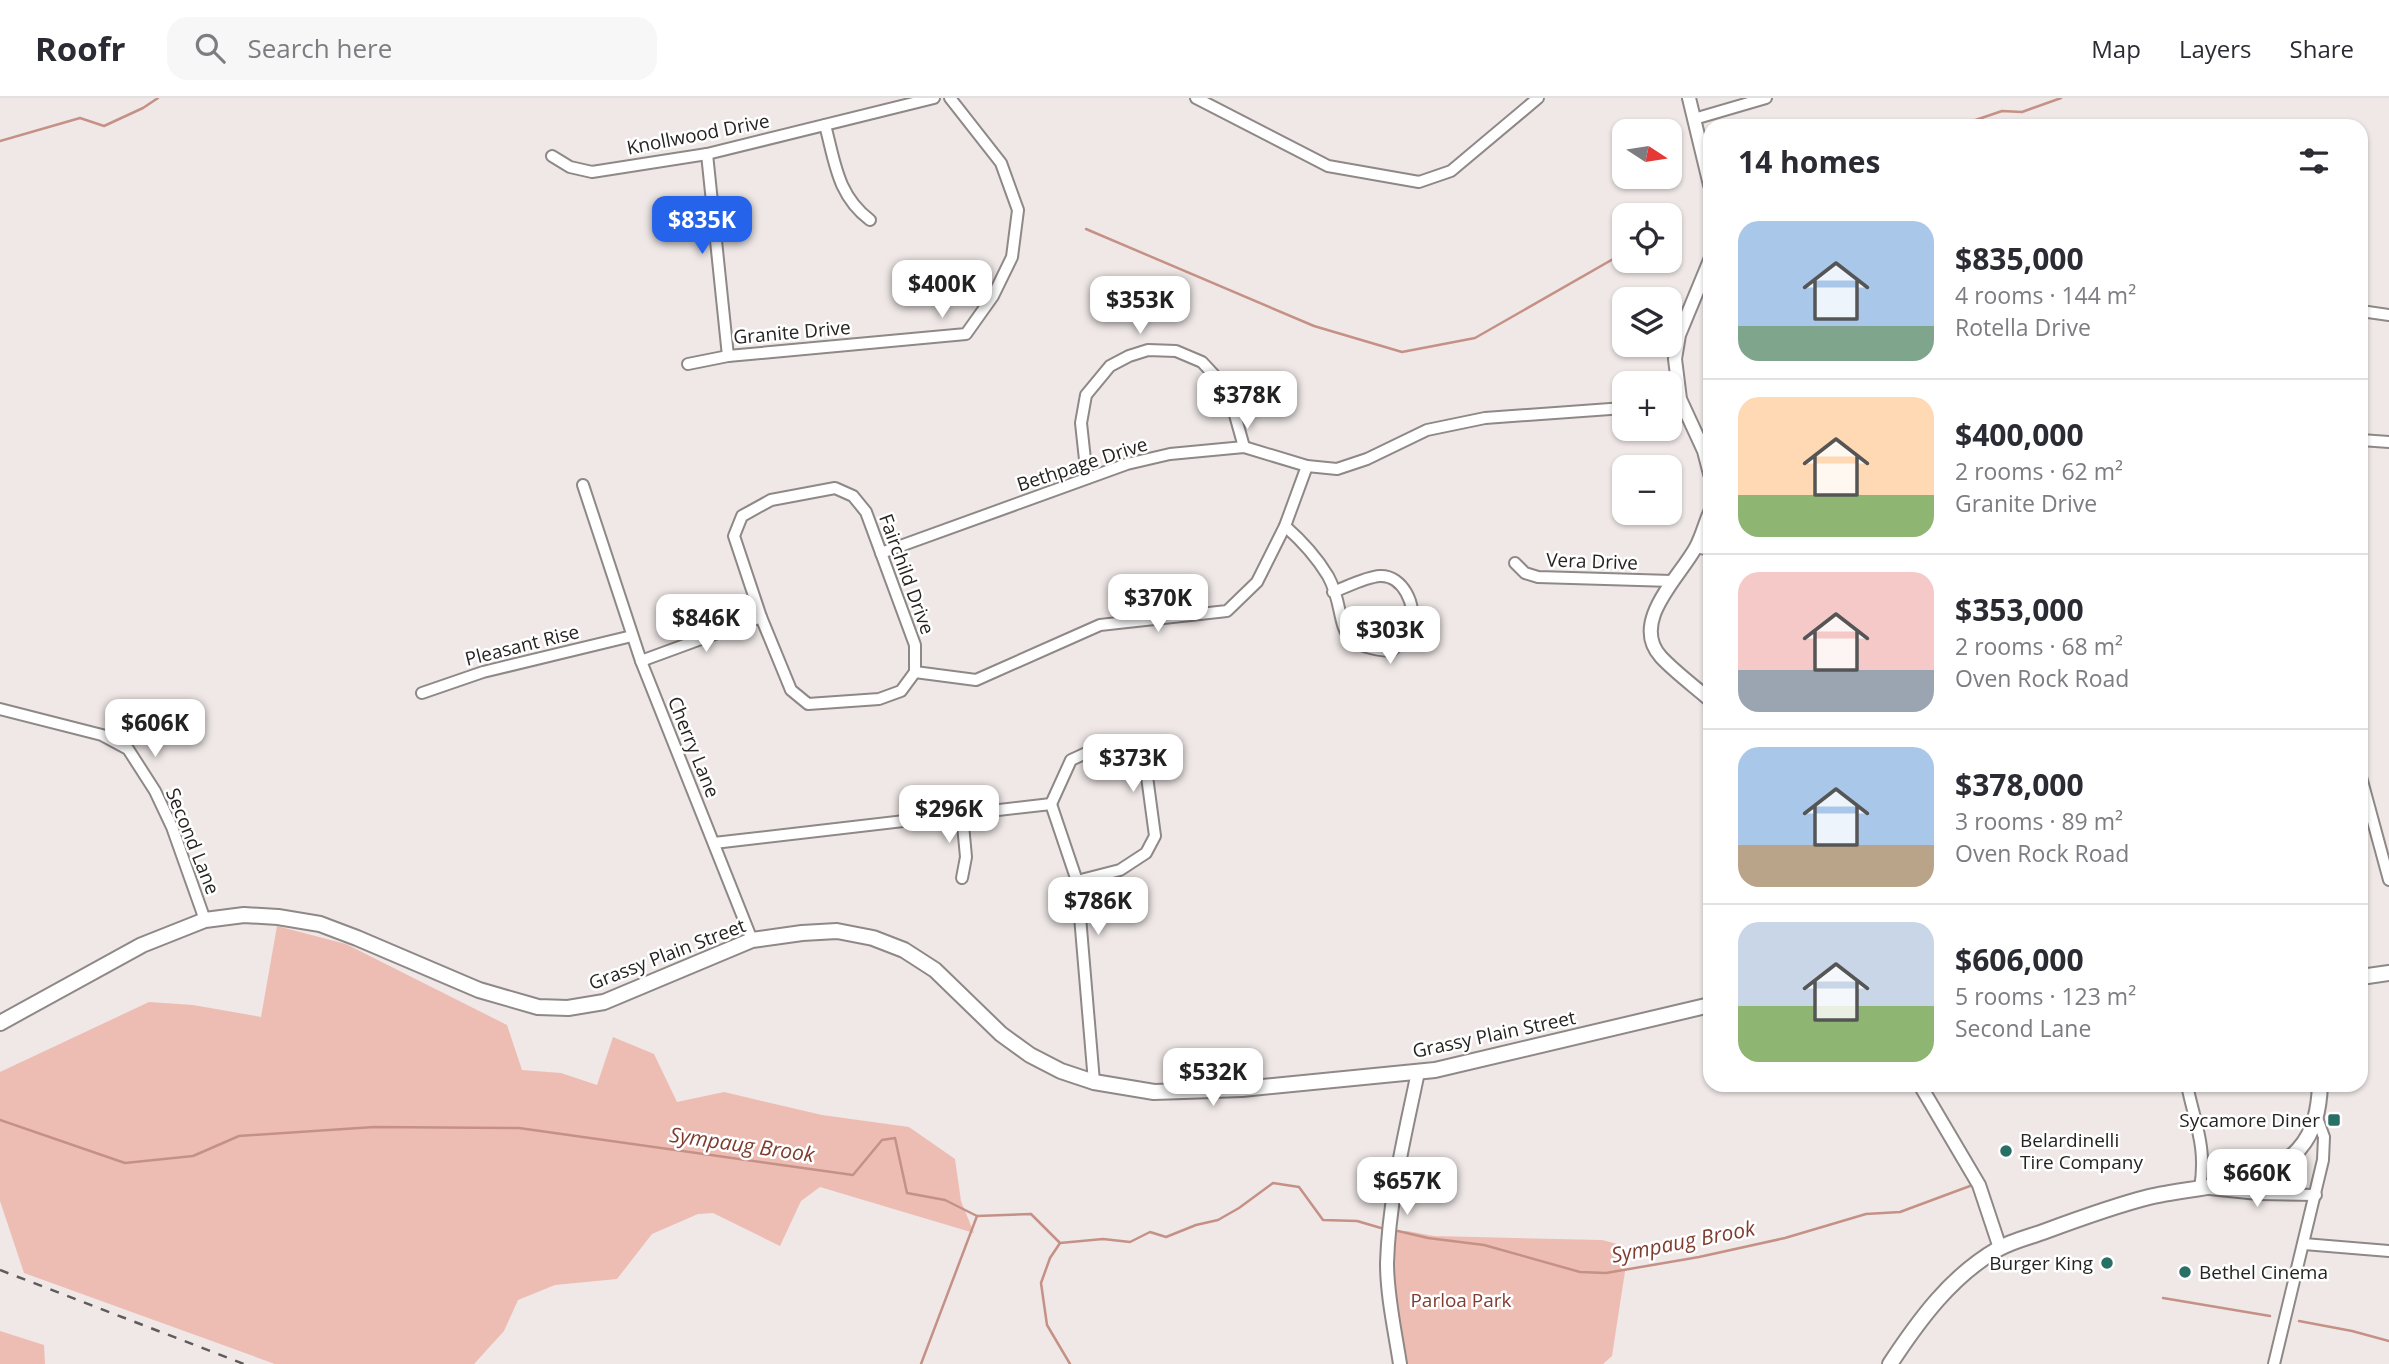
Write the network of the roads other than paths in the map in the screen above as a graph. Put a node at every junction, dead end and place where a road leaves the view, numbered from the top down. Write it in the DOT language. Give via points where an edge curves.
graph roads {
  1 [pos="934,98"];
  2 [pos="950,98"];
  3 [pos="1196,98"];
  4 [pos="1538,98"];
  5 [pos="1689,98"];
  6 [pos="1766,98"];
  7 [pos="1694,119"];
  8 [pos="825,125"];
  9 [pos="707,154"];
  10 [pos="552,156"];
  11 [pos="1703,156"];
  12 [pos="870,220"];
  13 [pos="1703,277"];
  14 [pos="2368,312"];
  15 [pos="2389,315"];
  16 [pos="728,356"];
  17 [pos="688,364"];
  18 [pos="1675,371"];
  19 [pos="1612,409"];
  20 [pos="1682,412"];
  21 [pos="2368,440"];
  22 [pos="2389,442"];
  23 [pos="1703,445"];
  24 [pos="1244,447"];
  25 [pos="1307,466"];
  26 [pos="1087,478"];
  27 [pos="583,485"];
  28 [pos="1285,526"];
  29 [pos="1703,530"];
  30 [pos="1696,547"];
  31 [pos="1703,548"];
  32 [pos="881,553"];
  33 [pos="1515,564"];
  34 [pos="1672,581"];
  35 [pos="1333,592"];
  36 [pos="761,617"];
  37 [pos="632,636"];
  38 [pos="641,661"];
  39 [pos="915,672"];
  40 [pos="422,693"];
  41 [pos="1703,694"];
  42 [pos="0,709"];
  43 [pos="2368,803"];
  44 [pos="1051,804"];
  45 [pos="962,814"];
  46 [pos="713,843"];
  47 [pos="962,878"];
  48 [pos="2389,880"];
  49 [pos="1077,881"];
  50 [pos="205,920"];
  51 [pos="752,940"];
  52 [pos="2389,973"];
  53 [pos="2368,976"];
  54 [pos="1703,1006"];
  55 [pos="0,1023"];
  56 [pos="1418,1072"];
  57 [pos="1094,1082"];
  58 [pos="1924,1092"];
  59 [pos="2189,1092"];
  60 [pos="2319,1092"];
  61 [pos="2317,1118"];
  62 [pos="2200,1188"];
  63 [pos="2316,1195"];
  64 [pos="2304,1244"];
  65 [pos="2000,1248"];
  66 [pos="2389,1251"];
  67 [pos="1400,1364"];
  68 [pos="1890,1364"];
  69 [pos="2274,1364"];
  1 -- 8 [label="street, Knollwood Drive"];
  2 -- 16 [label="street, Granite Drive" via="1001,163 1018,210 1012,257 993,296 966,334"];
  3 -- 4 [label="street" via="1328,166 1419,182 1451,172"];
  5 -- 7 [label="street"];
  6 -- 7 [label="street"];
  7 -- 11 [label="street"];
  8 -- 9 [label="street, Knollwood Drive"];
  8 -- 12 [label="street" via="841,188 855,209"];
  9 -- 10 [label="street, Knollwood Drive" via="592,172 570,167"];
  9 -- 16 [label="street"];
  13 -- 18 [label="street" via="1679,335"];
  14 -- 15 [label="street"];
  16 -- 17 [label="street, Granite Drive"];
  19 -- 25 [label="street, Bethpage Drive" via="1485,418 1427,430 1337,469"];
  20 -- 23 [label="street"];
  21 -- 22 [label="street"];
  24 -- 25 [label="street, Bethpage Drive"];
  24 -- 26 [label="street, Bethpage Drive" via="1170,454"];
  24 -- 26 [label="street" via="1228,390 1202,362 1176,351 1148,350 1110,366 1086,395 1081,424"];
  25 -- 28 [label="street"];
  26 -- 32 [label="street, Bethpage Drive"];
  27 -- 37 [label="street, Cherry Lane"];
  28 -- 35 [label="street" via="1308,547"];
  28 -- 39 [label="street" via="1256,582 1227,611 1100,625 976,680"];
  29 -- 30 [label="street"];
  30 -- 31 [label="street"];
  30 -- 34 [label="street"];
  32 -- 36 [label="street, Fairchild Drive" via="866,512 853,496 835,488 771,500 742,516 734,536"];
  32 -- 39 [label="street, Fairchild Drive" via="915,645"];
  33 -- 34 [label="street, Vera Drive" via="1538,577"];
  34 -- 41 [label="street" via="1653,615 1653,644 1660,656"];
  35 -- 35 [label="street" via="1344,632 1356,642 1373,650 1391,651 1404,641 1411,624 1410,600 1392,579 1381,576"];
  36 -- 38 [label="street"];
  36 -- 39 [label="street, Fairchild Drive" via="791,690 808,704 879,699 901,691"];
  37 -- 38 [label="street, Cherry Lane"];
  37 -- 40 [label="street, Pleasant Rise" via="482,672"];
  38 -- 46 [label="street, Cherry Lane"];
  42 -- 50 [label="street, Second Lane" via="102,735 128,749 173,827"];
  43 -- 48 [label="street"];
  44 -- 45 [label="street"];
  44 -- 49 [label="street"];
  44 -- 49 [label="street" via="1070,760 1097,748 1114,747 1133,755 1146,769 1155,836 1146,853 1120,870"];
  45 -- 46 [label="street"];
  45 -- 47 [label="street" via="966,857"];
  46 -- 51 [label="street, Cherry Lane"];
  49 -- 57 [label="street"];
  50 -- 51 [label="main road, Grassy Plain Street" via="244,915 320,924 479,990 538,1007 604,1002"];
  50 -- 55 [label="main road, Grassy Plain Street" via="142,945"];
  51 -- 57 [label="main road, Grassy Plain Street" via="837,931 904,950 935,970 1001,1034 1030,1055"];
  52 -- 53 [label="main road"];
  54 -- 56 [label="main road, Grassy Plain Street"];
  56 -- 57 [label="main road, Grassy Plain Street" via="1196,1092 1154,1092"];
  56 -- 67 [label="street" via="1389,1228 1387,1266"];
  58 -- 65 [label="street" via="1979,1185"];
  59 -- 62 [label="street" via="2203,1146"];
  60 -- 61 [label="main road"];
  61 -- 62 [label="main road" via="2299,1150 2283,1162 2239,1181"];
  61 -- 63 [label="street" via="2324,1148"];
  62 -- 63 [label="street"];
  62 -- 65 [label="main road" via="2096,1212"];
  63 -- 64 [label="street"];
  64 -- 66 [label="street"];
  64 -- 69 [label="street"];
  65 -- 68 [label="main road" via="1954,1282"];
}
